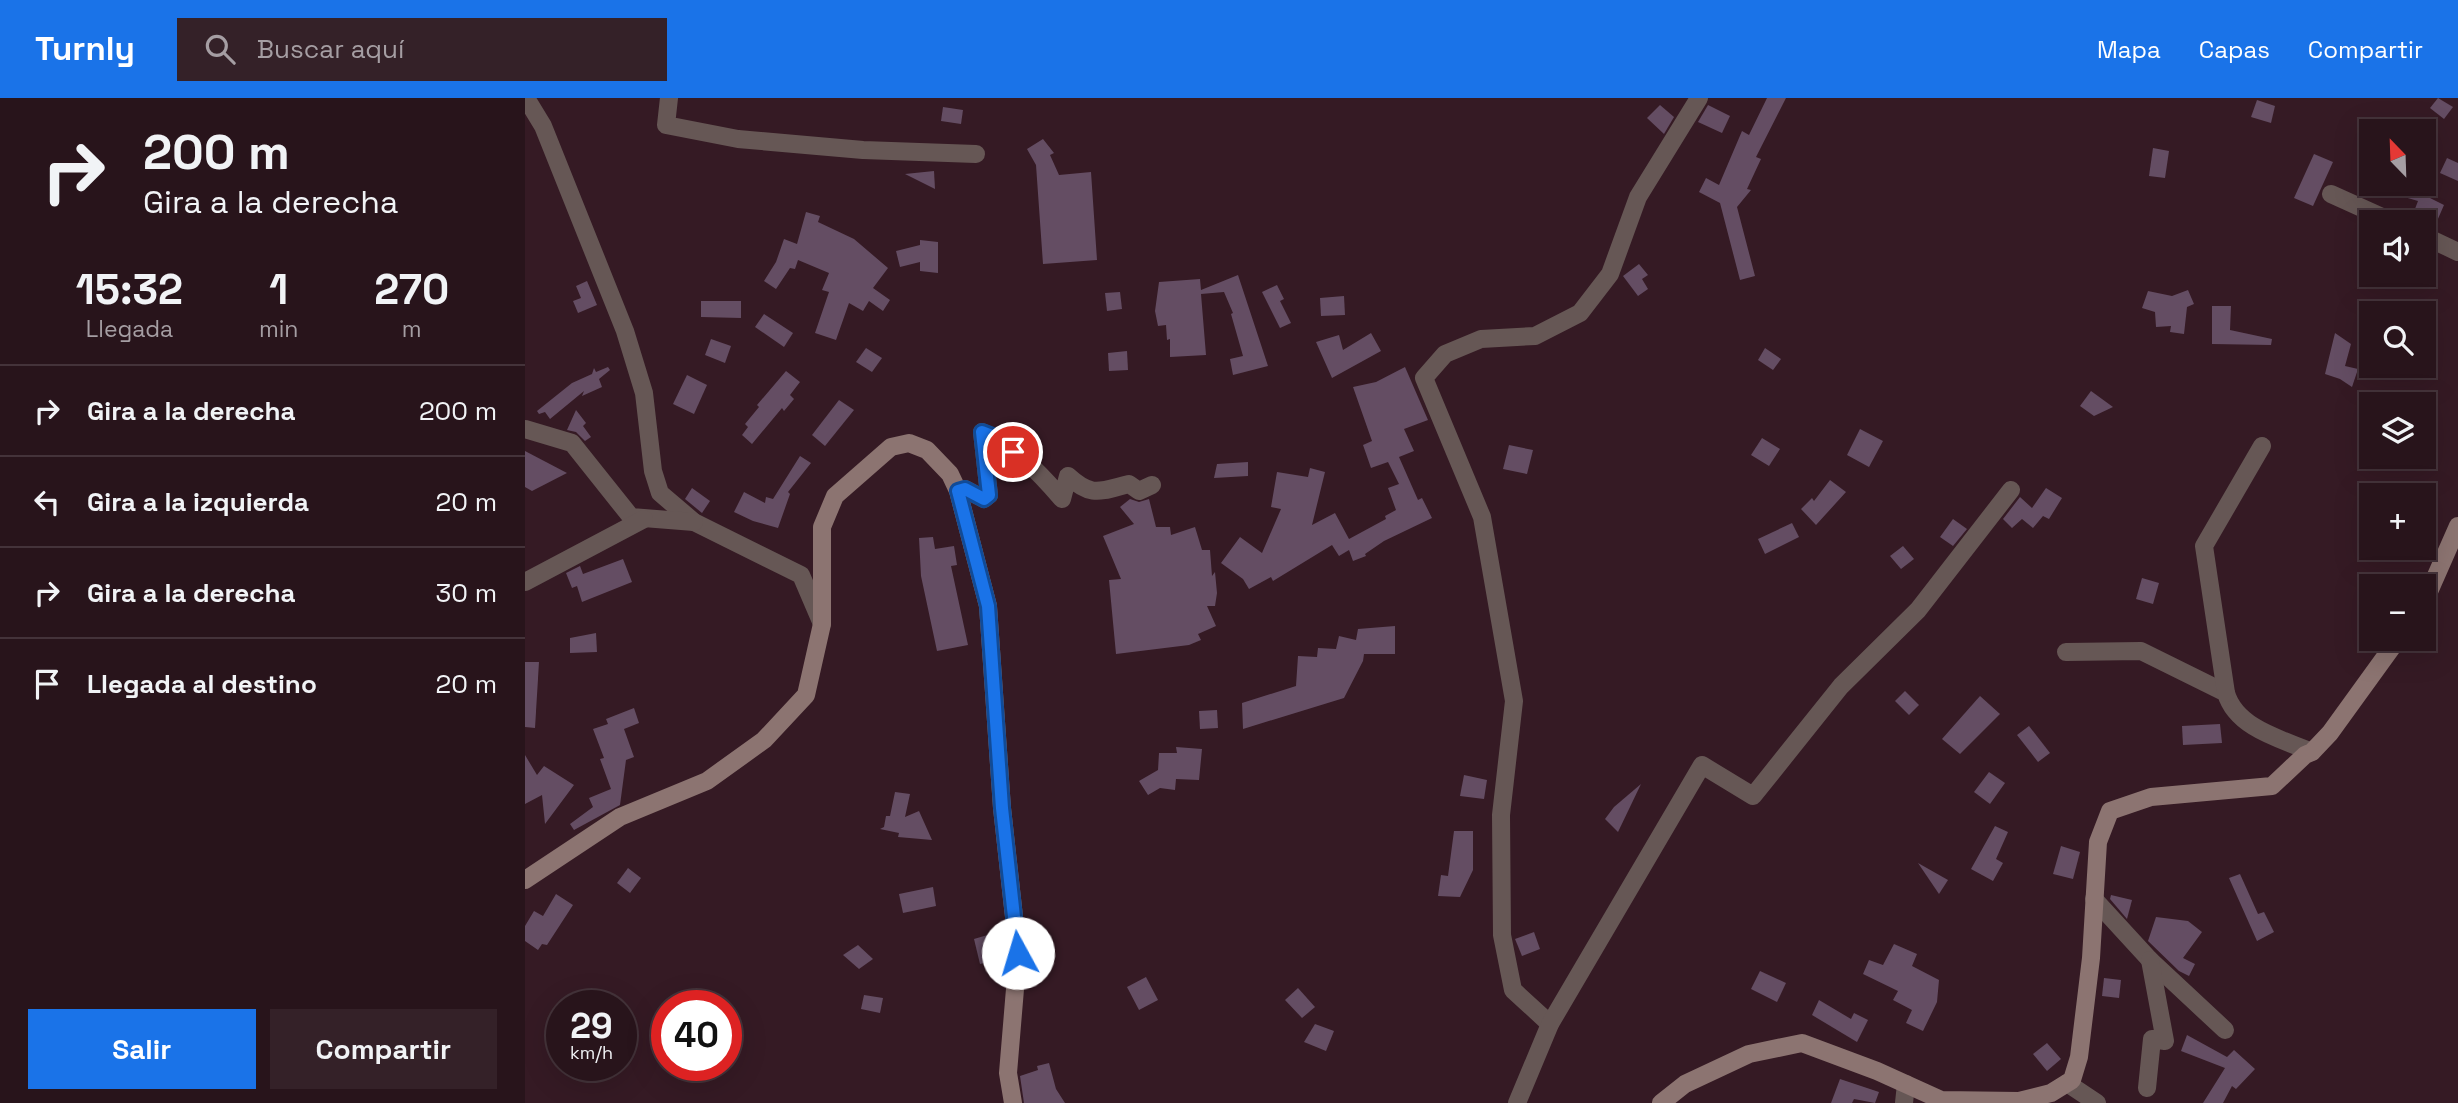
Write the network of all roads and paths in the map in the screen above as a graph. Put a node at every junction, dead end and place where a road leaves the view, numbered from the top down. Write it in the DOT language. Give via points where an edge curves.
graph roads {
  1 [pos="526,98"];
  2 [pos="669,98"];
  3 [pos="1699,98"];
  4 [pos="976,154"];
  5 [pos="2331,194"];
  6 [pos="2366,210"];
  7 [pos="2436,242"];
  8 [pos="2458,252"];
  9 [pos="525,429"];
  10 [pos="2262,446"];
  11 [pos="1152,485"];
  12 [pos="2011,490"];
  13 [pos="958,491"];
  14 [pos="644,519"];
  15 [pos="694,522"];
  16 [pos="2458,526"];
  17 [pos="2436,576"];
  18 [pos="525,582"];
  19 [pos="822,624"];
  20 [pos="2389,651"];
  21 [pos="2066,652"];
  22 [pos="2226,693"];
  23 [pos="2312,752"];
  24 [pos="525,880"];
  25 [pos="2094,899"];
  26 [pos="2150,960"];
  27 [pos="1550,1024"];
  28 [pos="2225,1030"];
  29 [pos="2067,1083"];
  30 [pos="1906,1084"];
  31 [pos="2147,1088"];
  32 [pos="1013,1103"];
  33 [pos="1517,1103"];
  34 [pos="1661,1103"];
  35 [pos="1904,1103"];
  36 [pos="2097,1103"];
  1 -- 15 [label="street" via="543,126 625,331 644,393 660,493"];
  2 -- 4 [label="street" via="666,125 739,139"];
  3 -- 27 [label="street" via="1638,197 1610,274 1580,313 1535,336 1481,339 1445,354 1424,378 1482,517 1514,701 1501,815 1502,935 1513,990"];
  5 -- 6 [label="street"];
  7 -- 8 [label="street"];
  9 -- 14 [label="street" via="572,443 631,517"];
  10 -- 22 [label="street" via="2204,546"];
  11 -- 13 [label="street" via="1139,491 1129,484 1094,493 1068,476 1062,499 995,437 982,432 989,495 984,499 965,489"];
  12 -- 27 [label="street" via="1918,610 1840,686 1753,796 1702,765"];
  13 -- 19 [label="street" via="950,474 927,450 909,443 891,447 835,496 822,527"];
  13 -- 32 [label="street" via="988,606 1018,953 1008,1073"];
  14 -- 15 [label="street"];
  14 -- 18 [label="street"];
  15 -- 19 [label="street" via="801,575"];
  16 -- 17 [label="street"];
  19 -- 24 [label="street" via="806,695 764,740 707,781 620,817"];
  20 -- 23 [label="street"];
  21 -- 22 [label="street" via="2141,651"];
  22 -- 23 [label="street" via="2231,708 2251,725"];
  23 -- 25 [label="street" via="2272,786 2151,797 2110,811 2098,842"];
  25 -- 26 [label="street"];
  25 -- 29 [label="street" via="2079,1056"];
  26 -- 28 [label="street"];
  26 -- 31 [label="street" via="2165,1041 2152,1039"];
  27 -- 33 [label="street"];
  29 -- 30 [label="street" via="2051,1093 2019,1101 1941,1100"];
  29 -- 36 [label="street"];
  30 -- 34 [label="street" via="1802,1043 1749,1054 1685,1084"];
  30 -- 35 [label="street"];
}
